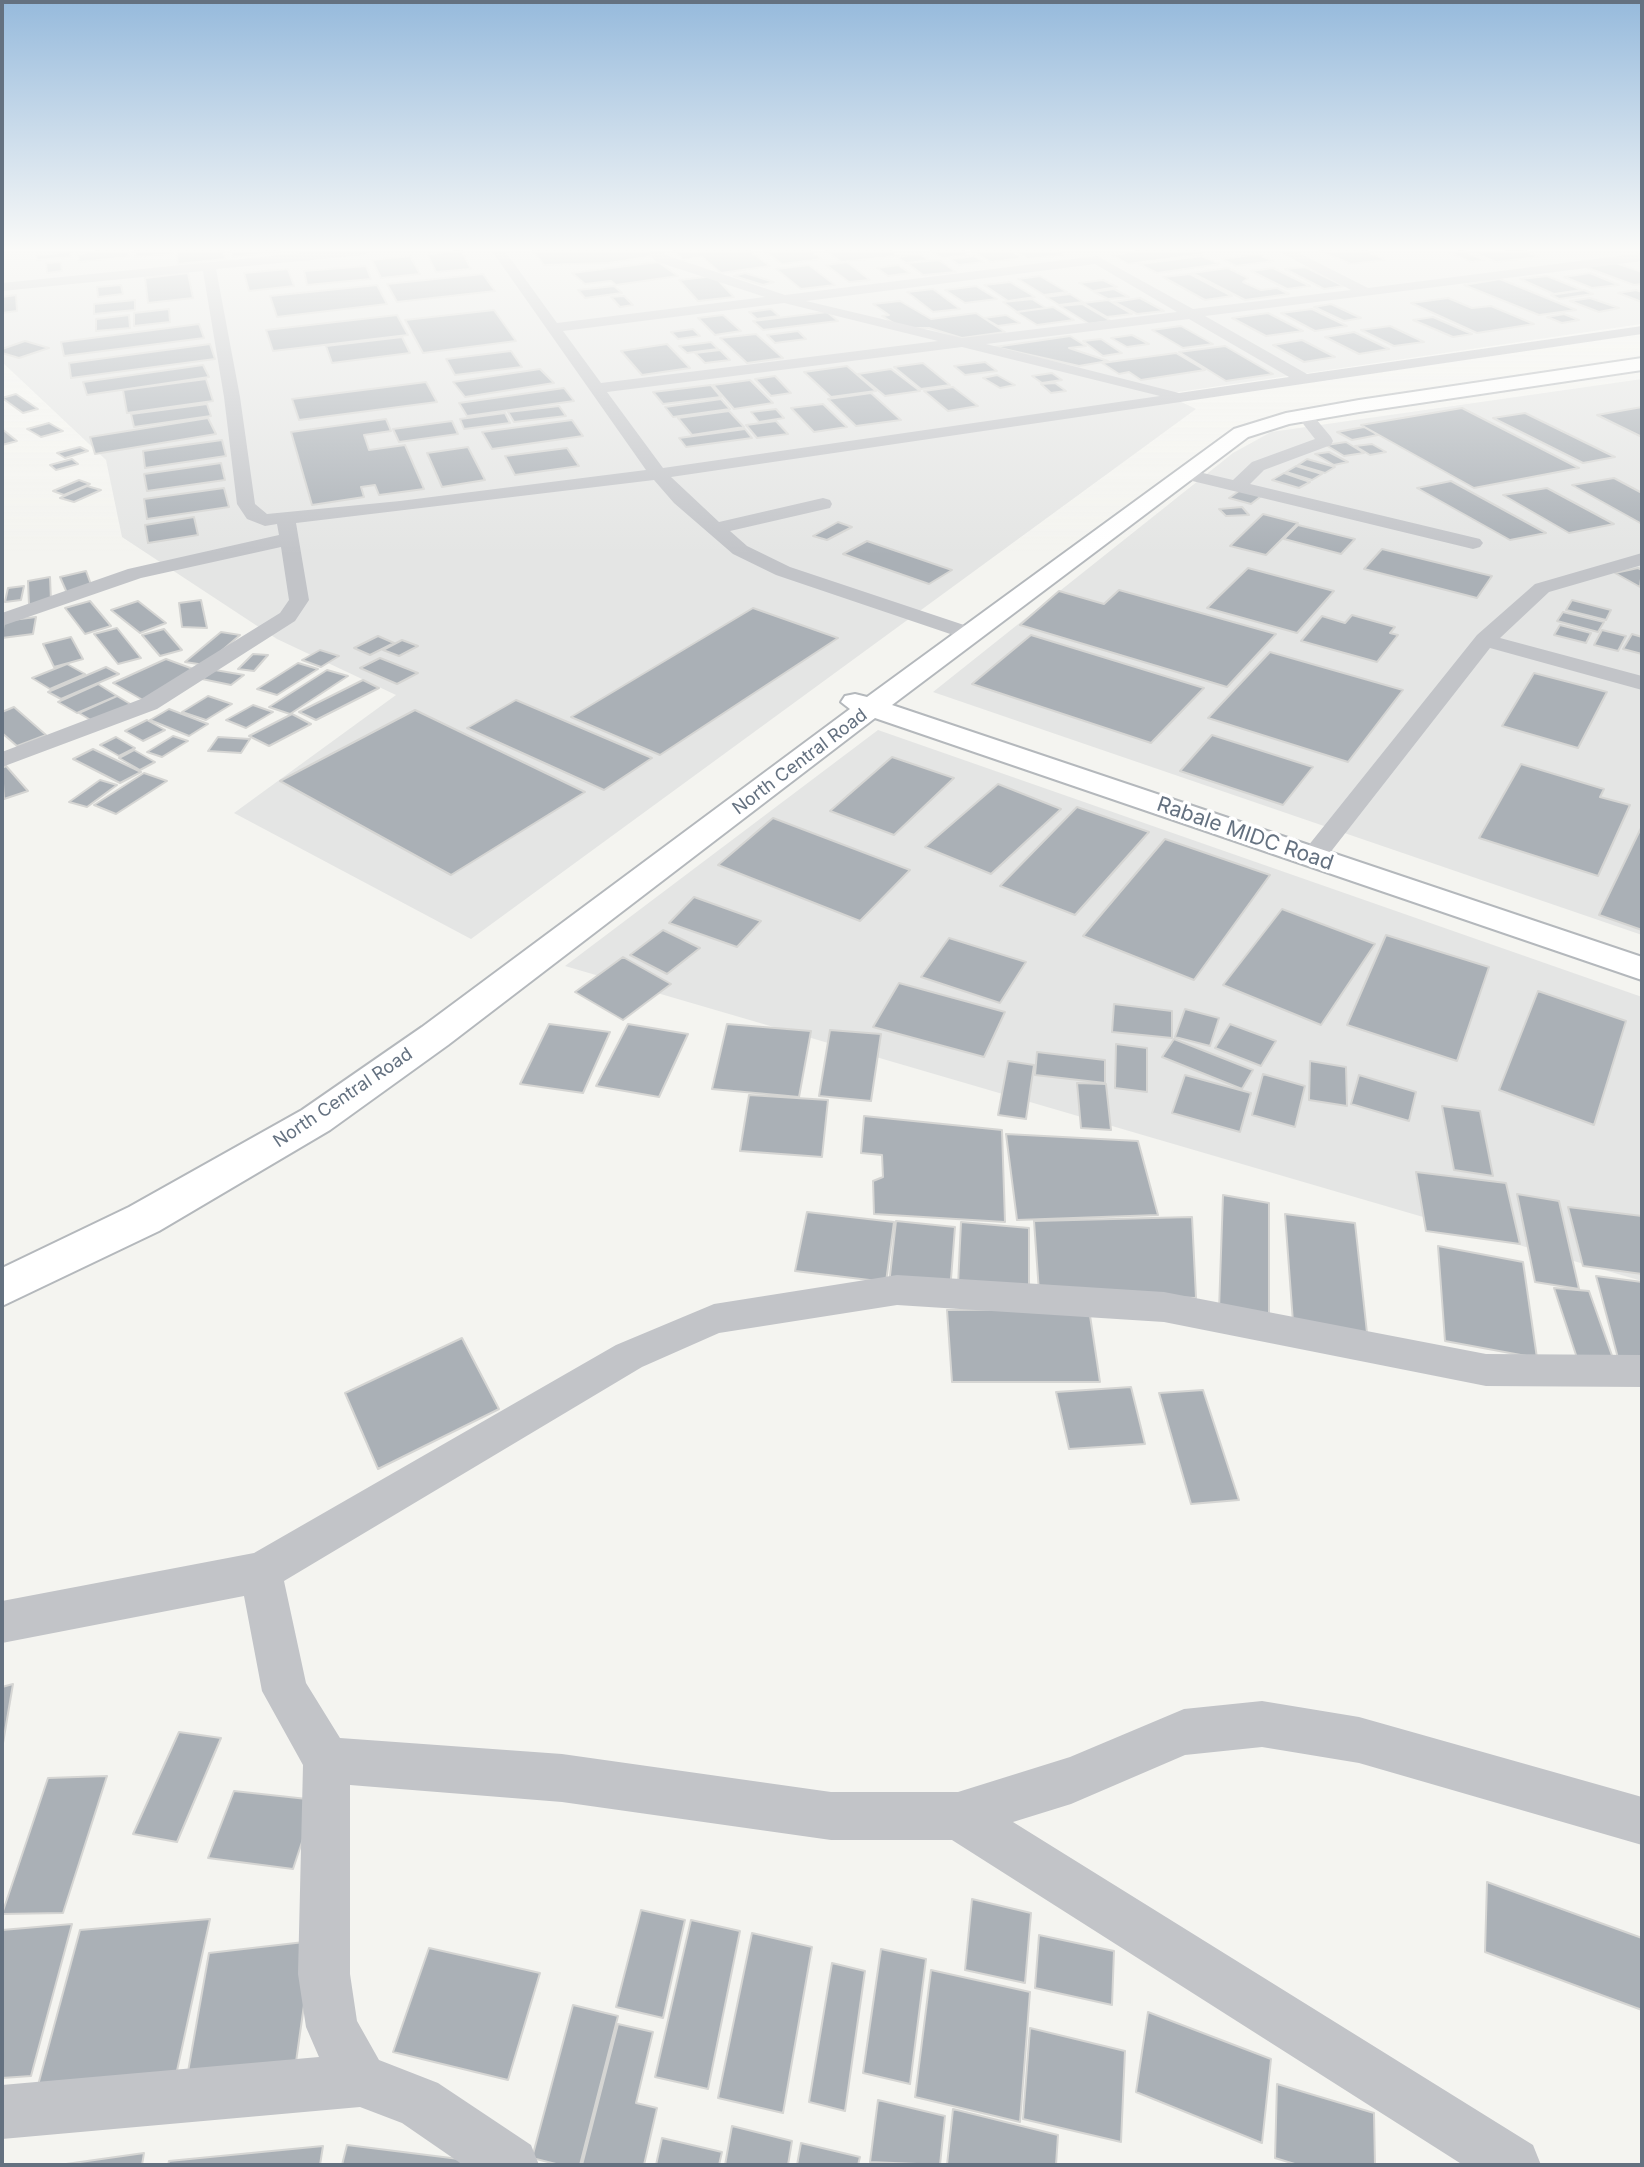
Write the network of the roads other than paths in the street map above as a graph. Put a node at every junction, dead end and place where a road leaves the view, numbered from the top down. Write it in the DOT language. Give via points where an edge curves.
graph roads {
  1 [pos="224,352"];
  2 [pos="572,352"];
  3 [pos="887,352"];
  4 [pos="999,352"];
  5 [pos="1257,352"];
  6 [pos="1493,352"];
  7 [pos="1642,356"];
  8 [pos="1642,364"];
  9 [pos="1305,380"];
  10 [pos="598,388"];
  11 [pos="1188,397"];
  12 [pos="1305,416"];
  13 [pos="659,474"];
  14 [pos="1186,474"];
  15 [pos="1237,486"];
  16 [pos="823,504"];
  17 [pos="288,529"];
  18 [pos="715,529"];
  19 [pos="1473,543"];
  20 [pos="1641,561"];
  21 [pos="2,621"];
  22 [pos="957,630"];
  23 [pos="1485,640"];
  24 [pos="1642,683"];
  25 [pos="867,698"];
  26 [pos="2,760"];
  27 [pos="1319,850"];
  28 [pos="1642,950"];
  29 [pos="1642,968"];
  30 [pos="2,1262"];
  31 [pos="2,1288"];
  32 [pos="1642,1371"];
  33 [pos="261,1572"];
  34 [pos="2,1622"];
  35 [pos="327,1760"];
  36 [pos="958,1816"];
  37 [pos="1642,1821"];
  38 [pos="360,2080"];
  39 [pos="2,2112"];
  40 [pos="510,2165"];
  41 [pos="1513,2165"];
  1 -- 17 [label="street" via="246,504 254,515"];
  2 -- 10 [label="street"];
  3 -- 10 [label="street"];
  4 -- 11 [label="street"];
  5 -- 9 [label="street"];
  6 -- 9 [label="street"];
  7 -- 22 [label="main road, North Central Road" via="1286,408 1217,431 1142,481"];
  8 -- 12 [label="main road, North Central Road"];
  9 -- 11 [label="street"];
  10 -- 13 [label="street"];
  11 -- 13 [label="street"];
  12 -- 14 [label="main road, North Central Road" via="1241,433"];
  12 -- 15 [label="street" via="1325,441 1258,466"];
  13 -- 17 [label="street"];
  13 -- 18 [label="street"];
  14 -- 15 [label="street"];
  14 -- 22 [label="main road, North Central Road"];
  15 -- 19 [label="street"];
  16 -- 18 [label="street"];
  17 -- 21 [label="street" via="135,573"];
  17 -- 26 [label="street" via="299,600 288,617 149,704"];
  18 -- 22 [label="street" via="740,550 783,571"];
  20 -- 23 [label="street" via="1542,588"];
  22 -- 25 [label="main road, North Central Road"];
  23 -- 24 [label="street"];
  23 -- 27 [label="street"];
  25 -- 27 [label="main road, Rabale MIDC Road"];
  25 -- 30 [label="main road, North Central Road" via="294,1111 99,1218"];
  25 -- 31 [label="main road, North Central Road" via="435,1036 316,1120 144,1219"];
  27 -- 28 [label="main road, Rabale MIDC Road"];
  27 -- 29 [label="main road, Rabale MIDC Road"];
  32 -- 33 [label="street" via="1486,1370 1164,1307 897,1290 714,1319 629,1356"];
  33 -- 34 [label="street"];
  33 -- 35 [label="street" via="285,1691"];
  35 -- 36 [label="street" via="562,1778 831,1816"];
  35 -- 38 [label="street" via="324,1974 332,2027"];
  36 -- 37 [label="street" via="1071,1780 1184,1732 1262,1724 1359,1740"];
  36 -- 41 [label="street"];
  38 -- 39 [label="street"];
  38 -- 40 [label="street" via="419,2102"];
}
